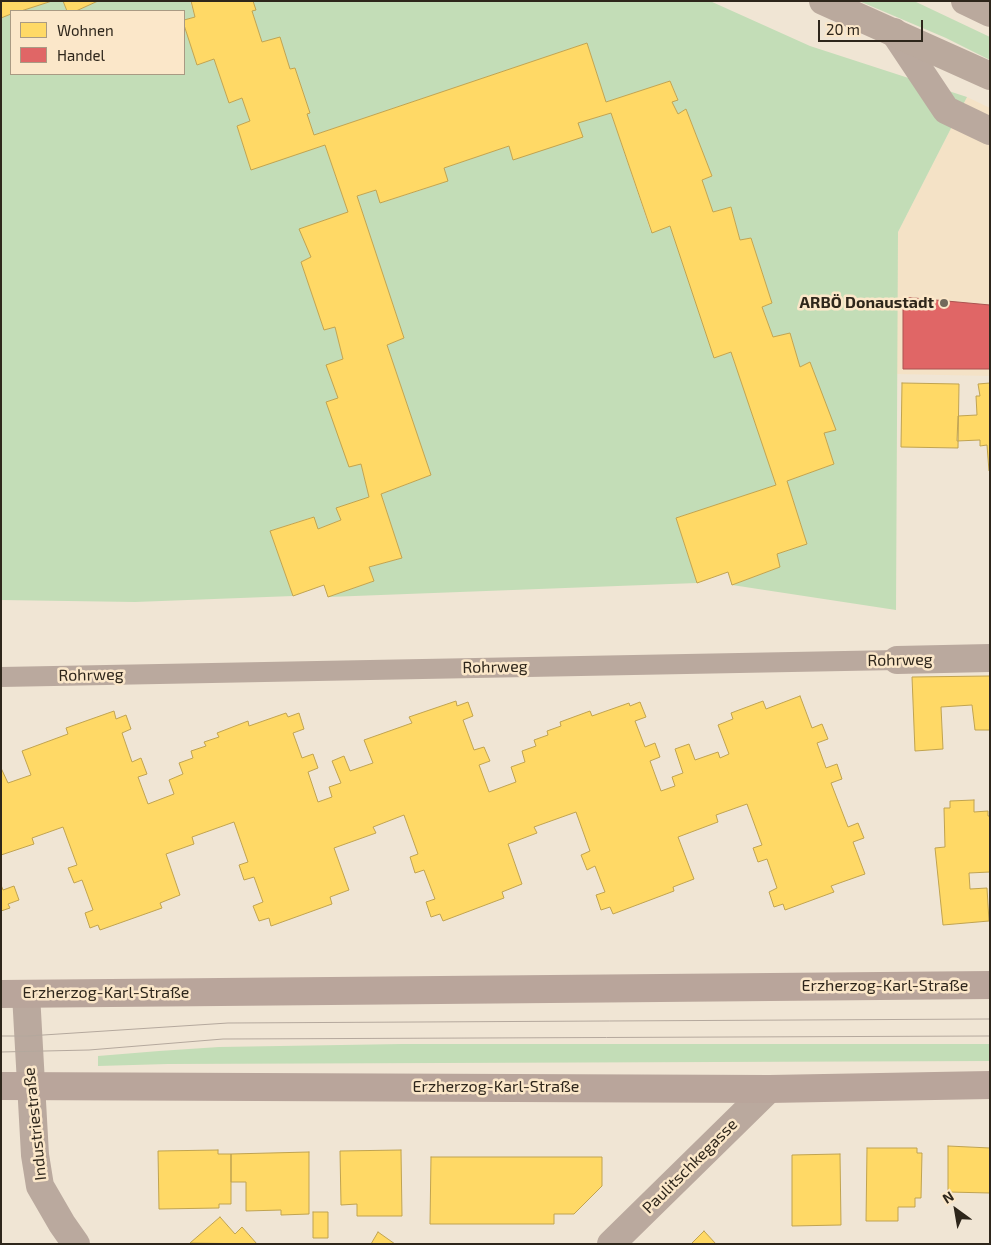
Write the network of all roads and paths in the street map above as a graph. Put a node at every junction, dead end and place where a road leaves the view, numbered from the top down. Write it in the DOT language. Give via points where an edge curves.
graph roads {
  1 [pos="823,1"];
  2 [pos="965,1"];
  3 [pos="990,13"];
  4 [pos="894,32"];
  5 [pos="990,76"];
  6 [pos="990,131"];
  7 [pos="990,658"];
  8 [pos="898,660"];
  9 [pos="1,677"];
  10 [pos="990,985"];
  11 [pos="14,994"];
  12 [pos="990,1085"];
  13 [pos="1,1086"];
  14 [pos="30,1086"];
  15 [pos="769,1089"];
  16 [pos="76,1244"];
  17 [pos="611,1244"];
  1 -- 4 [label="main road"];
  2 -- 3 [label="main road"];
  4 -- 5 [label="main road"];
  4 -- 6 [label="street" via="946,110"];
  7 -- 8 [label="street, Rohrweg"];
  8 -- 9 [label="lane, Rohrweg"];
  10 -- 11 [label="main road, Erzherzog-Karl-Straße"];
  11 -- 14 [label="street, Industriestraße"];
  12 -- 15 [label="main road, Erzherzog-Karl-Straße"];
  13 -- 14 [label="main road, Erzherzog-Karl-Straße"];
  14 -- 15 [label="main road, Erzherzog-Karl-Straße"];
  14 -- 16 [label="street, Industriestraße" via="40,1186"];
  15 -- 17 [label="street, Paulitschkegasse"];
}
